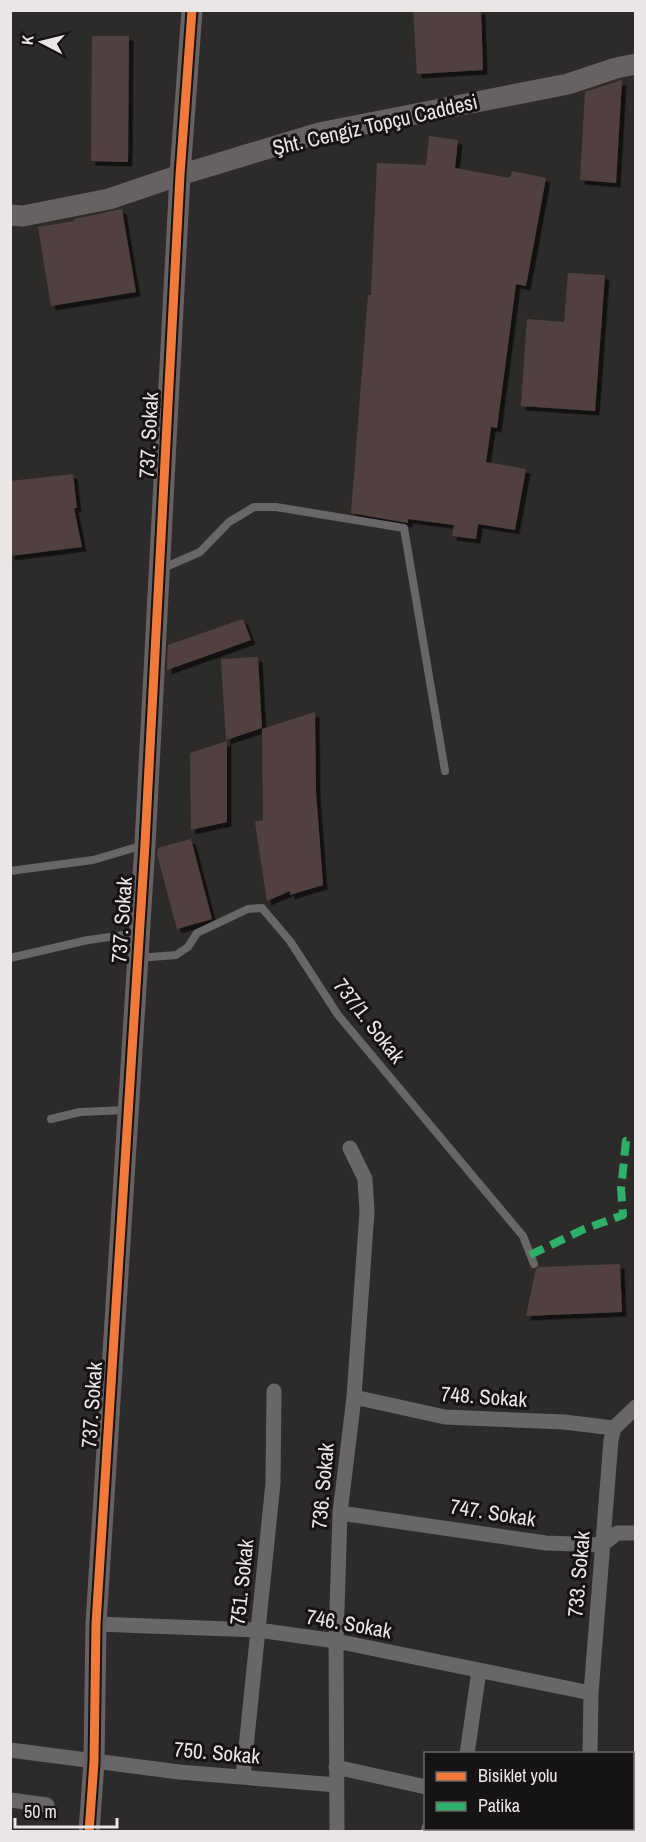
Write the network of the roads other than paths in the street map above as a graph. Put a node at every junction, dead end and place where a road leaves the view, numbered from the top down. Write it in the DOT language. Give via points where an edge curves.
graph roads {
  1 [pos="192,10"];
  2 [pos="636,64"];
  3 [pos="180,175"];
  4 [pos="10,214"];
  5 [pos="160,570"];
  6 [pos="445,771"];
  7 [pos="145,844"];
  8 [pos="10,871"];
  9 [pos="140,933"];
  10 [pos="10,958"];
  11 [pos="138,958"];
  12 [pos="129,1110"];
  13 [pos="51,1119"];
  14 [pos="350,1148"];
  15 [pos="534,1264"];
  16 [pos="274,1390"];
  17 [pos="354,1397"];
  18 [pos="636,1407"];
  19 [pos="614,1428"];
  20 [pos="340,1513"];
  21 [pos="636,1533"];
  22 [pos="602,1545"];
  23 [pos="96,1624"];
  24 [pos="258,1630"];
  25 [pos="336,1641"];
  26 [pos="479,1671"];
  27 [pos="591,1693"];
  28 [pos="10,1750"];
  29 [pos="467,1752"];
  30 [pos="590,1752"];
  31 [pos="94,1762"];
  32 [pos="336,1767"];
  33 [pos="243,1777"];
  34 [pos="337,1785"];
  35 [pos="424,1786"];
  36 [pos="10,1800"];
  37 [pos="47,1805"];
  38 [pos="89,1832"];
  39 [pos="338,1832"];
  1 -- 3 [label="street, 737. Sokak"];
  2 -- 3 [label="street, Şht. Cengiz Topçu Caddesi" via="568,84 319,133"];
  3 -- 4 [label="street, Şht. Cengiz Topçu Caddesi" via="109,199 23,216"];
  3 -- 5 [label="street, 737. Sokak"];
  5 -- 6 [label="lane" via="200,552 229,522 254,507 276,507 404,528"];
  5 -- 7 [label="street, 737. Sokak"];
  7 -- 8 [label="lane" via="93,860"];
  7 -- 9 [label="street, 737. Sokak"];
  9 -- 10 [label="lane"];
  9 -- 11 [label="street, 737. Sokak"];
  11 -- 12 [label="street, 737. Sokak"];
  11 -- 15 [label="lane, 737/1. Sokak" via="176,955 188,948 197,933 248,909 262,908 290,941 338,1015 523,1236"];
  12 -- 13 [label="lane" via="80,1112"];
  12 -- 23 [label="street, 737. Sokak"];
  14 -- 17 [label="street, 736. Sokak" via="365,1179 367,1211"];
  16 -- 24 [label="street, 751. Sokak" via="273,1483"];
  17 -- 19 [label="street, 748. Sokak" via="445,1417"];
  17 -- 20 [label="street, 736. Sokak"];
  18 -- 19 [label="street"];
  19 -- 22 [label="street, 733. Sokak"];
  20 -- 22 [label="street, 747. Sokak" via="546,1543"];
  20 -- 25 [label="street, 736. Sokak"];
  21 -- 22 [label="street, 747. Sokak" via="617,1533"];
  22 -- 27 [label="street, 733. Sokak"];
  23 -- 24 [label="street, 746. Sokak"];
  23 -- 31 [label="street, 737. Sokak"];
  24 -- 25 [label="street, 746. Sokak"];
  24 -- 33 [label="street, 751. Sokak"];
  25 -- 26 [label="street, 746. Sokak"];
  25 -- 32 [label="street, 736. Sokak"];
  26 -- 27 [label="street, 746. Sokak"];
  26 -- 29 [label="street"];
  27 -- 30 [label="street, 733. Sokak"];
  28 -- 31 [label="street, 750. Sokak"];
  31 -- 33 [label="street, 750. Sokak"];
  31 -- 38 [label="street, 737. Sokak"];
  32 -- 34 [label="street, 736. Sokak"];
  32 -- 35 [label="street"];
  33 -- 34 [label="street, 750. Sokak"];
  34 -- 39 [label="street, 736. Sokak"];
  36 -- 37 [label="street"];
}
